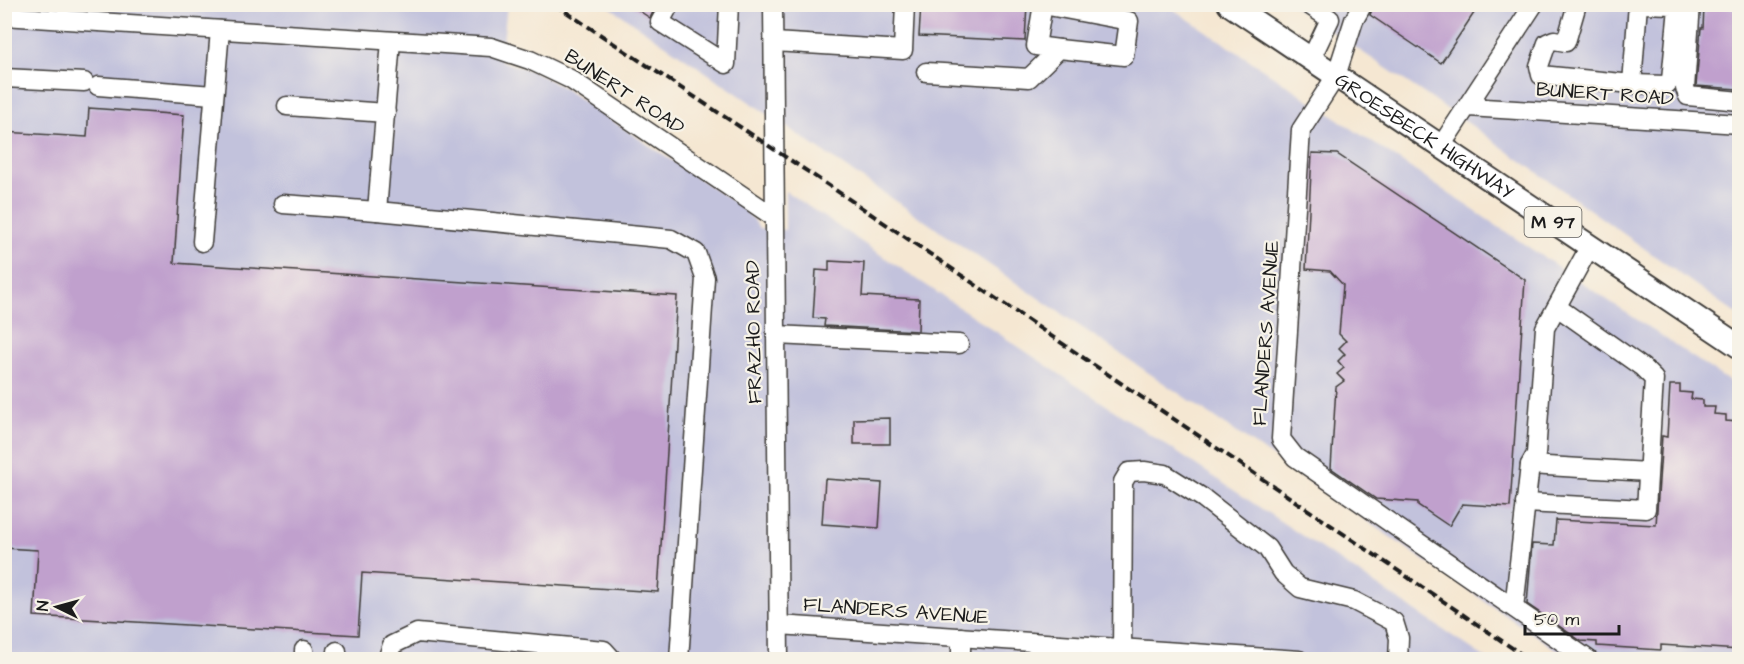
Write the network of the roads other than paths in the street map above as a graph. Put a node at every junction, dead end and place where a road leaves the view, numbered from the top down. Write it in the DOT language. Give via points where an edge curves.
graph roads {
  1 [pos="670,4"];
  2 [pos="729,4"];
  3 [pos="773,4"];
  4 [pos="905,4"];
  5 [pos="1228,4"];
  6 [pos="1308,4"];
  7 [pos="1363,4"];
  8 [pos="1534,4"];
  9 [pos="1576,4"];
  10 [pos="1639,4"];
  11 [pos="1691,4"];
  12 [pos="1043,5"];
  13 [pos="52,12"];
  14 [pos="4,16"];
  15 [pos="220,30"];
  16 [pos="392,41"];
  17 [pos="774,42"];
  18 [pos="1059,49"];
  19 [pos="1311,59"];
  20 [pos="926,72"];
  21 [pos="1336,76"];
  22 [pos="4,78"];
  23 [pos="1632,84"];
  24 [pos="213,95"];
  25 [pos="1740,101"];
  26 [pos="287,106"];
  27 [pos="1468,107"];
  28 [pos="386,113"];
  29 [pos="1740,124"];
  30 [pos="1441,146"];
  31 [pos="283,204"];
  32 [pos="377,211"];
  33 [pos="774,217"];
  34 [pos="202,242"];
  35 [pos="1590,246"];
  36 [pos="1557,307"];
  37 [pos="776,335"];
  38 [pos="959,344"];
  39 [pos="1740,347"];
  40 [pos="1530,465"];
  41 [pos="1648,472"];
  42 [pos="1525,502"];
  43 [pos="1514,608"];
  44 [pos="779,625"];
  45 [pos="961,637"];
  46 [pos="1122,653"];
  47 [pos="1291,659"];
  48 [pos="387,660"];
  49 [pos="613,660"];
  50 [pos="679,660"];
  51 [pos="780,660"];
  52 [pos="960,660"];
  53 [pos="1299,660"];
  54 [pos="1398,660"];
  55 [pos="1588,660"];
  1 -- 2 [label="street" via="660,22 726,64"];
  3 -- 17 [label="street, FRAZHO ROAD"];
  4 -- 17 [label="street" via="903,50"];
  5 -- 19 [label="main road, GROESBECK HIGHWAY / M 97"];
  6 -- 19 [label="street" via="1330,19"];
  7 -- 21 [label="street, FLANDERS AVENUE"];
  8 -- 27 [label="street"];
  9 -- 23 [label="street" via="1566,42 1547,43 1539,66 1541,75"];
  10 -- 23 [label="street"];
  10 -- 23 [label="street" via="1678,8 1671,80 1666,85"];
  11 -- 25 [label="street" via="1685,88 1688,96"];
  12 -- 18 [label="street" via="1036,46"];
  12 -- 18 [label="street" via="1129,21 1124,56"];
  13 -- 14 [label="street, BUNERT ROAD"];
  13 -- 15 [label="street, BUNERT ROAD"];
  15 -- 16 [label="street, BUNERT ROAD"];
  15 -- 24 [label="street"];
  16 -- 28 [label="street"];
  16 -- 33 [label="street, BUNERT ROAD" via="490,47 546,66"];
  17 -- 33 [label="street, FRAZHO ROAD"];
  18 -- 20 [label="street" via="1029,78"];
  19 -- 21 [label="main road, GROESBECK HIGHWAY / M 97"];
  21 -- 30 [label="main road, GROESBECK HIGHWAY / M 97"];
  21 -- 43 [label="street, FLANDERS AVENUE" via="1301,130 1281,440 1295,457"];
  22 -- 24 [label="street"];
  24 -- 34 [label="street"];
  26 -- 28 [label="street"];
  27 -- 29 [label="street, BUNERT ROAD"];
  27 -- 30 [label="street"];
  28 -- 32 [label="street"];
  30 -- 35 [label="main road, GROESBECK HIGHWAY / M 97"];
  31 -- 32 [label="street"];
  32 -- 50 [label="street" via="671,239 696,253 705,278"];
  33 -- 37 [label="street, FRAZHO ROAD"];
  35 -- 36 [label="street"];
  35 -- 39 [label="main road, GROESBECK HIGHWAY / M 97"];
  36 -- 40 [label="street" via="1545,328 1536,454"];
  36 -- 41 [label="street" via="1654,379"];
  37 -- 38 [label="street"];
  37 -- 44 [label="street, FRAZHO ROAD"];
  40 -- 41 [label="street"];
  40 -- 42 [label="street"];
  41 -- 42 [label="street" via="1646,509"];
  42 -- 43 [label="street"];
  43 -- 55 [label="street, FLANDERS AVENUE"];
  44 -- 45 [label="street, FLANDERS AVENUE"];
  44 -- 51 [label="street, FRAZHO ROAD"];
  45 -- 46 [label="street, FLANDERS AVENUE"];
  45 -- 52 [label="street"];
  46 -- 47 [label="street, FLANDERS AVENUE"];
  46 -- 54 [label="street" via="1123,482 1129,472 1144,471 1165,474 1203,498 1267,548 1283,573 1300,588 1354,602 1394,622 1400,638"];
  47 -- 53 [label="street, FLANDERS AVENUE"];
  48 -- 49 [label="street" via="392,645 417,633 604,650"];
}
